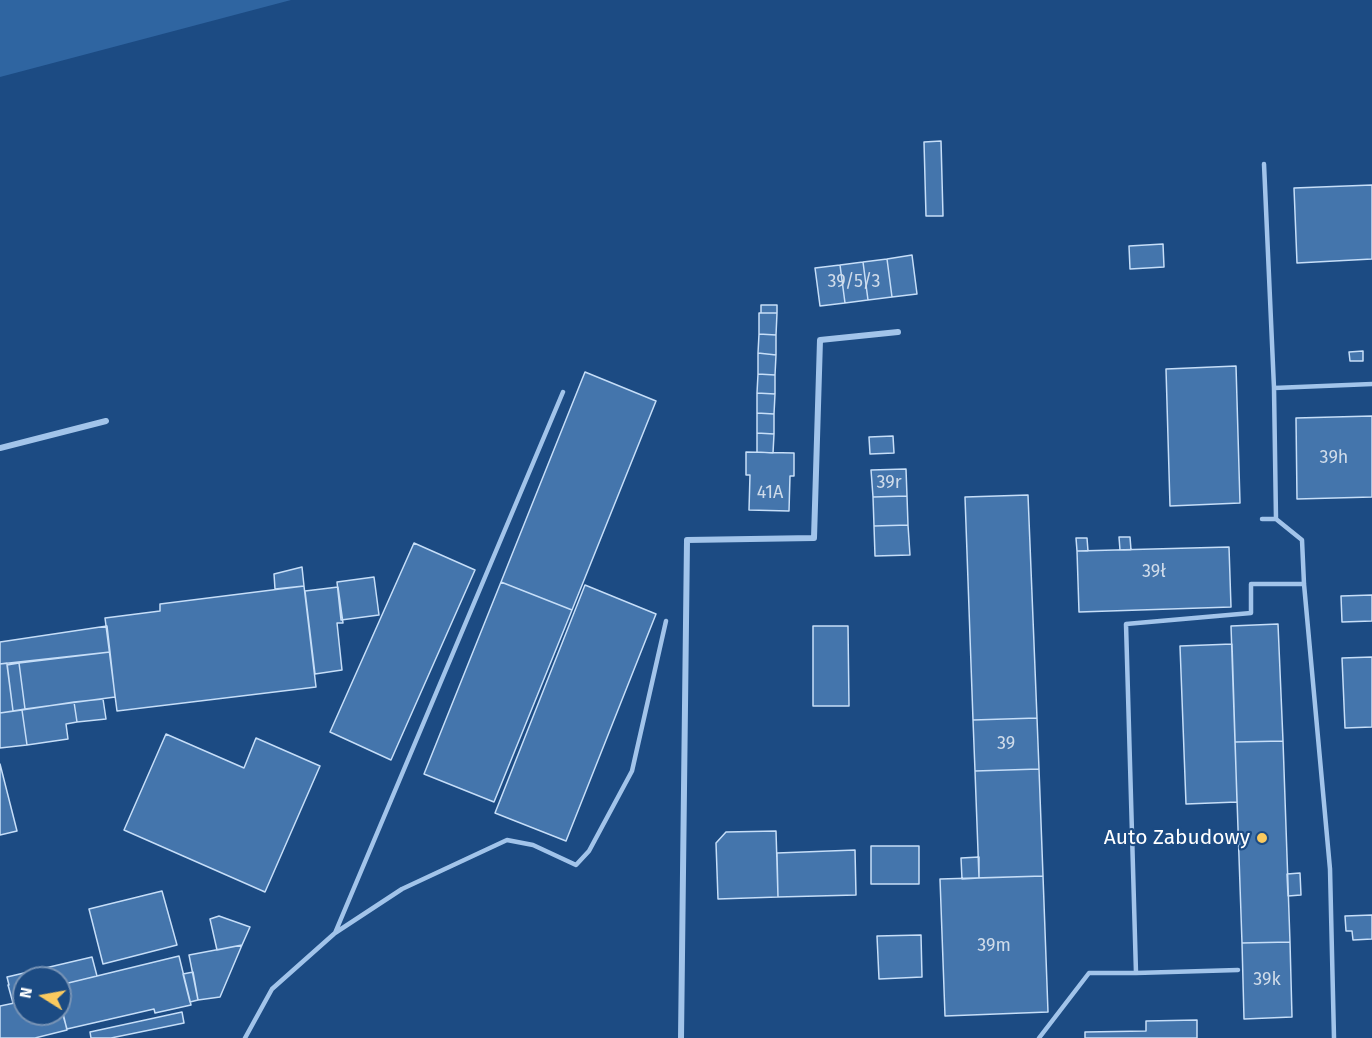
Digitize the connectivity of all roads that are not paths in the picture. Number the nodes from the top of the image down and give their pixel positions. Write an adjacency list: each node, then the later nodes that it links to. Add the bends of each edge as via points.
1 (1264, 164): 4 (lane)
2 (898, 332): 16 (street, via 820,340 814,538 687,540)
3 (1372, 384): 4 (lane)
4 (1274, 388): 9 (lane)
5 (563, 392): 12 (lane)
6 (106, 421): 7 (street)
7 (0, 448)
8 (1262, 519): 9 (lane)
9 (1276, 519): 10 (lane, via 1302,540)
10 (1304, 584): 14 (lane, via 1251,584 1251,613 1126,624); 18 (lane, via 1330,869)
11 (666, 621): 12 (lane, via 632,771 589,851 576,865 533,845 507,840 402,889)
12 (335, 933): 15 (lane, via 272,989)
13 (1238, 970): 14 (lane)
14 (1136, 973): 17 (lane, via 1089,973)
15 (245, 1038)
16 (681, 1038)
17 (1039, 1038)
18 (1334, 1038)

